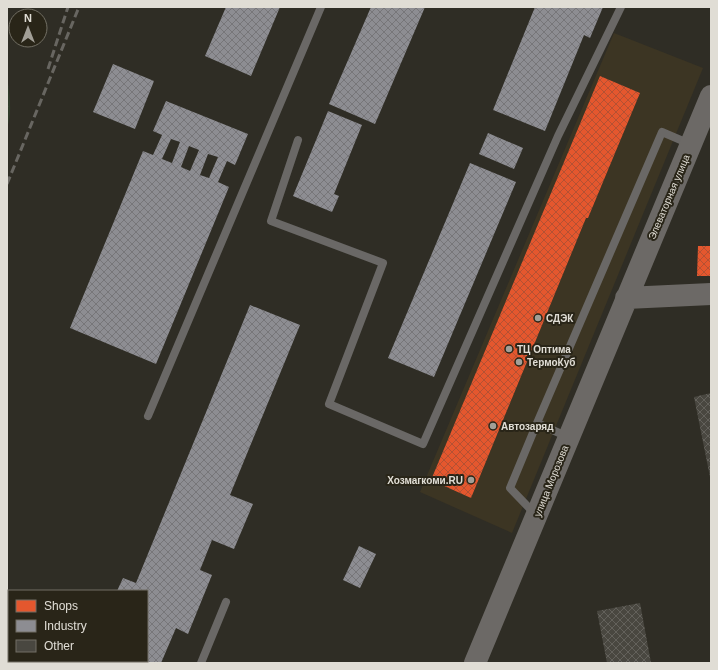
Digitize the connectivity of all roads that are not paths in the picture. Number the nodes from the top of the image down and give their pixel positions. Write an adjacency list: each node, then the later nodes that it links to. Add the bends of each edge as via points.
1 (321, 7): 8 (lane)
2 (621, 7): 4 (lane, via 558,136 423,444 329,404 383,263 271,221)
3 (709, 109): 5 (main road, Элеваторная улица)
4 (298, 140)
5 (691, 144): 7 (main road, Элеваторная улица); 9 (lane, via 662,132)
6 (711, 294): 7 (main road)
7 (626, 298): 10 (main road, улица Морозова)
8 (148, 416)
9 (537, 423): 10 (lane); 11 (lane, via 510,488)
10 (569, 438): 11 (main road, улица Морозова)
11 (537, 516): 14 (main road, улица Морозова)
12 (226, 602): 13 (lane)
13 (201, 663)
14 (475, 663)

